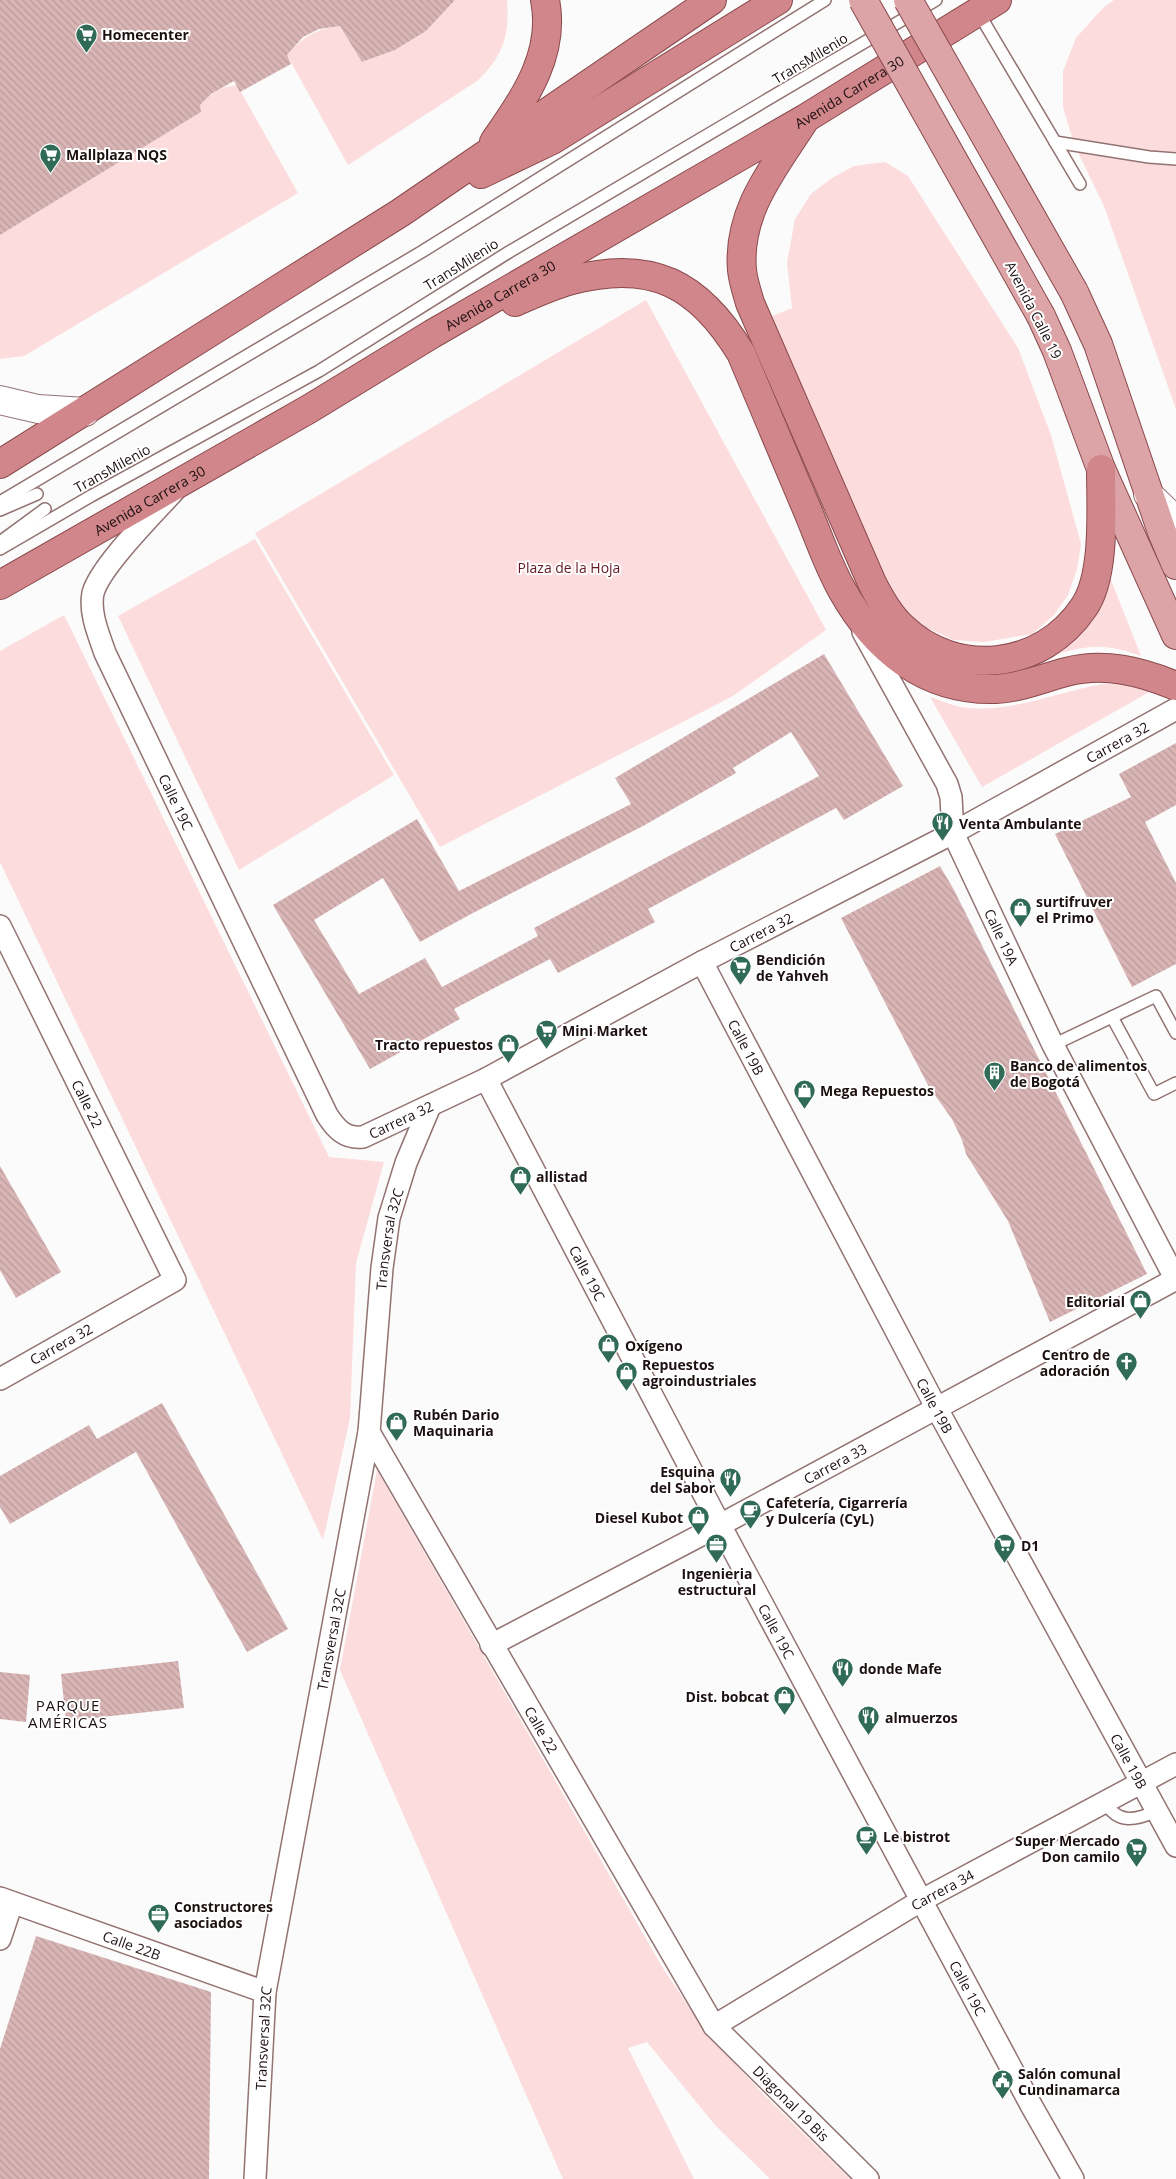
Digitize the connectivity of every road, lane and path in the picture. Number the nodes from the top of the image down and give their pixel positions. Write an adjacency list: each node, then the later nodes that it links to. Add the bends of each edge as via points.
1 (544, 0): 11 (highway, via 545,36 540,64 521,102)
2 (712, 0): 11 (highway)
3 (778, 0): 14 (highway, via 552,140)
4 (825, 0): 23 (lane, TransMilenio, via 423,251)
5 (863, 0): 19 (main road, Avenida Calle 19, bridge, via 1040,316 1057,351)
6 (908, 0): 22 (main road, bridge, via 1074,292 1098,344)
7 (936, 0): 28 (lane, TransMilenio, via 509,252 319,371)
8 (988, 6): 9 (highway, Avenida Carrera 30); 10 (lane)
9 (806, 118): 15 (highway, Avenida Carrera 30); 19 (highway, via 746,218 742,271 750,303 872,583 882,603 902,627 927,646 979,661 1009,660 1035,651 1057,636 1084,607 1094,580 1100,549)
10 (1054, 142): 12 (lane); 13 (lane)
11 (486, 154): 14 (highway)
12 (1176, 159)
13 (1080, 184)
14 (400, 213): 17 (highway)
15 (432, 334): 20 (highway, Avenida Carrera 30); 31 (highway, via 570,280 602,273 647,274 685,289 726,328 741,353)
16 (0, 400): 17 (street, via 38,409)
17 (85, 412): 18 (highway)
18 (0, 464)
19 (1101, 469): 32 (main road, Avenida Calle 19)
20 (182, 482): 30 (highway, Avenida Carrera 30); 44 (street, Calle 19C, via 105,570 93,594 94,620 109,662 327,1115)
21 (37, 494): 25 (lane)
22 (1148, 494): 26 (street); 29 (main road)
23 (0, 502)
24 (45, 509): 27 (lane)
25 (0, 510)
26 (1176, 521)
27 (0, 542)
28 (0, 549)
29 (1176, 565)
30 (0, 585)
31 (841, 589): 33 (highway, via 890,653 922,673 948,683 978,689 1008,688 1086,667 1108,667 1150,676); 35 (street, Calle 19A, via 940,768 951,797)
32 (1176, 635)
33 (1176, 686)
34 (1176, 710): 35 (street, Carrera 32)
35 (953, 833): 37 (street, Carrera 32); 40 (street, Calle 19A)
36 (0, 926): 45 (street, Calle 22)
37 (702, 962): 41 (street, Carrera 32); 48 (street, Calle 19B)
38 (1112, 1017): 39 (lane, via 1156,996); 40 (lane); 42 (lane, via 1154,1094)
39 (1176, 1033)
40 (1053, 1045): 46 (street, Calle 19A)
41 (486, 1079): 43 (street, Carrera 32); 50 (street, Calle 19C)
42 (1176, 1083)
43 (430, 1106): 44 (street, Carrera 32, via 363,1137); 49 (street, Transversal 32C, via 406,1163 389,1218)
44 (340, 1133)
45 (175, 1280): 47 (street, Carrera 32)
46 (1176, 1280): 48 (street, Carrera 33)
47 (3, 1371)
48 (936, 1407): 50 (street, Carrera 33); 53 (street, Calle 19B)
49 (369, 1432): 51 (street, Calle 22); 60 (street, Transversal 32C)
50 (720, 1525): 51 (street, Carrera 33); 57 (street, Calle 19C)
51 (491, 1645): 61 (street, Calle 22)
52 (1176, 1764): 53 (street, Carrera 34)
53 (1142, 1782): 54 (street, Carrera 34); 55 (street, Calle 19B)
54 (1104, 1802): 55 (lane, via 1112,1814 1123,1818 1136,1818); 57 (street, Carrera 34)
55 (1158, 1810): 56 (street, Calle 19B)
56 (1176, 1846)
57 (922, 1900): 61 (street, Carrera 34); 64 (street, Calle 19C)
58 (6, 1901): 59 (street); 60 (street, Calle 22B)
59 (0, 1939)
60 (265, 1992): 62 (street, Transversal 32C)
61 (714, 2026): 63 (street, Diagonal 19 Bis)
62 (256, 2179)
63 (868, 2179)
64 (1074, 2179)

